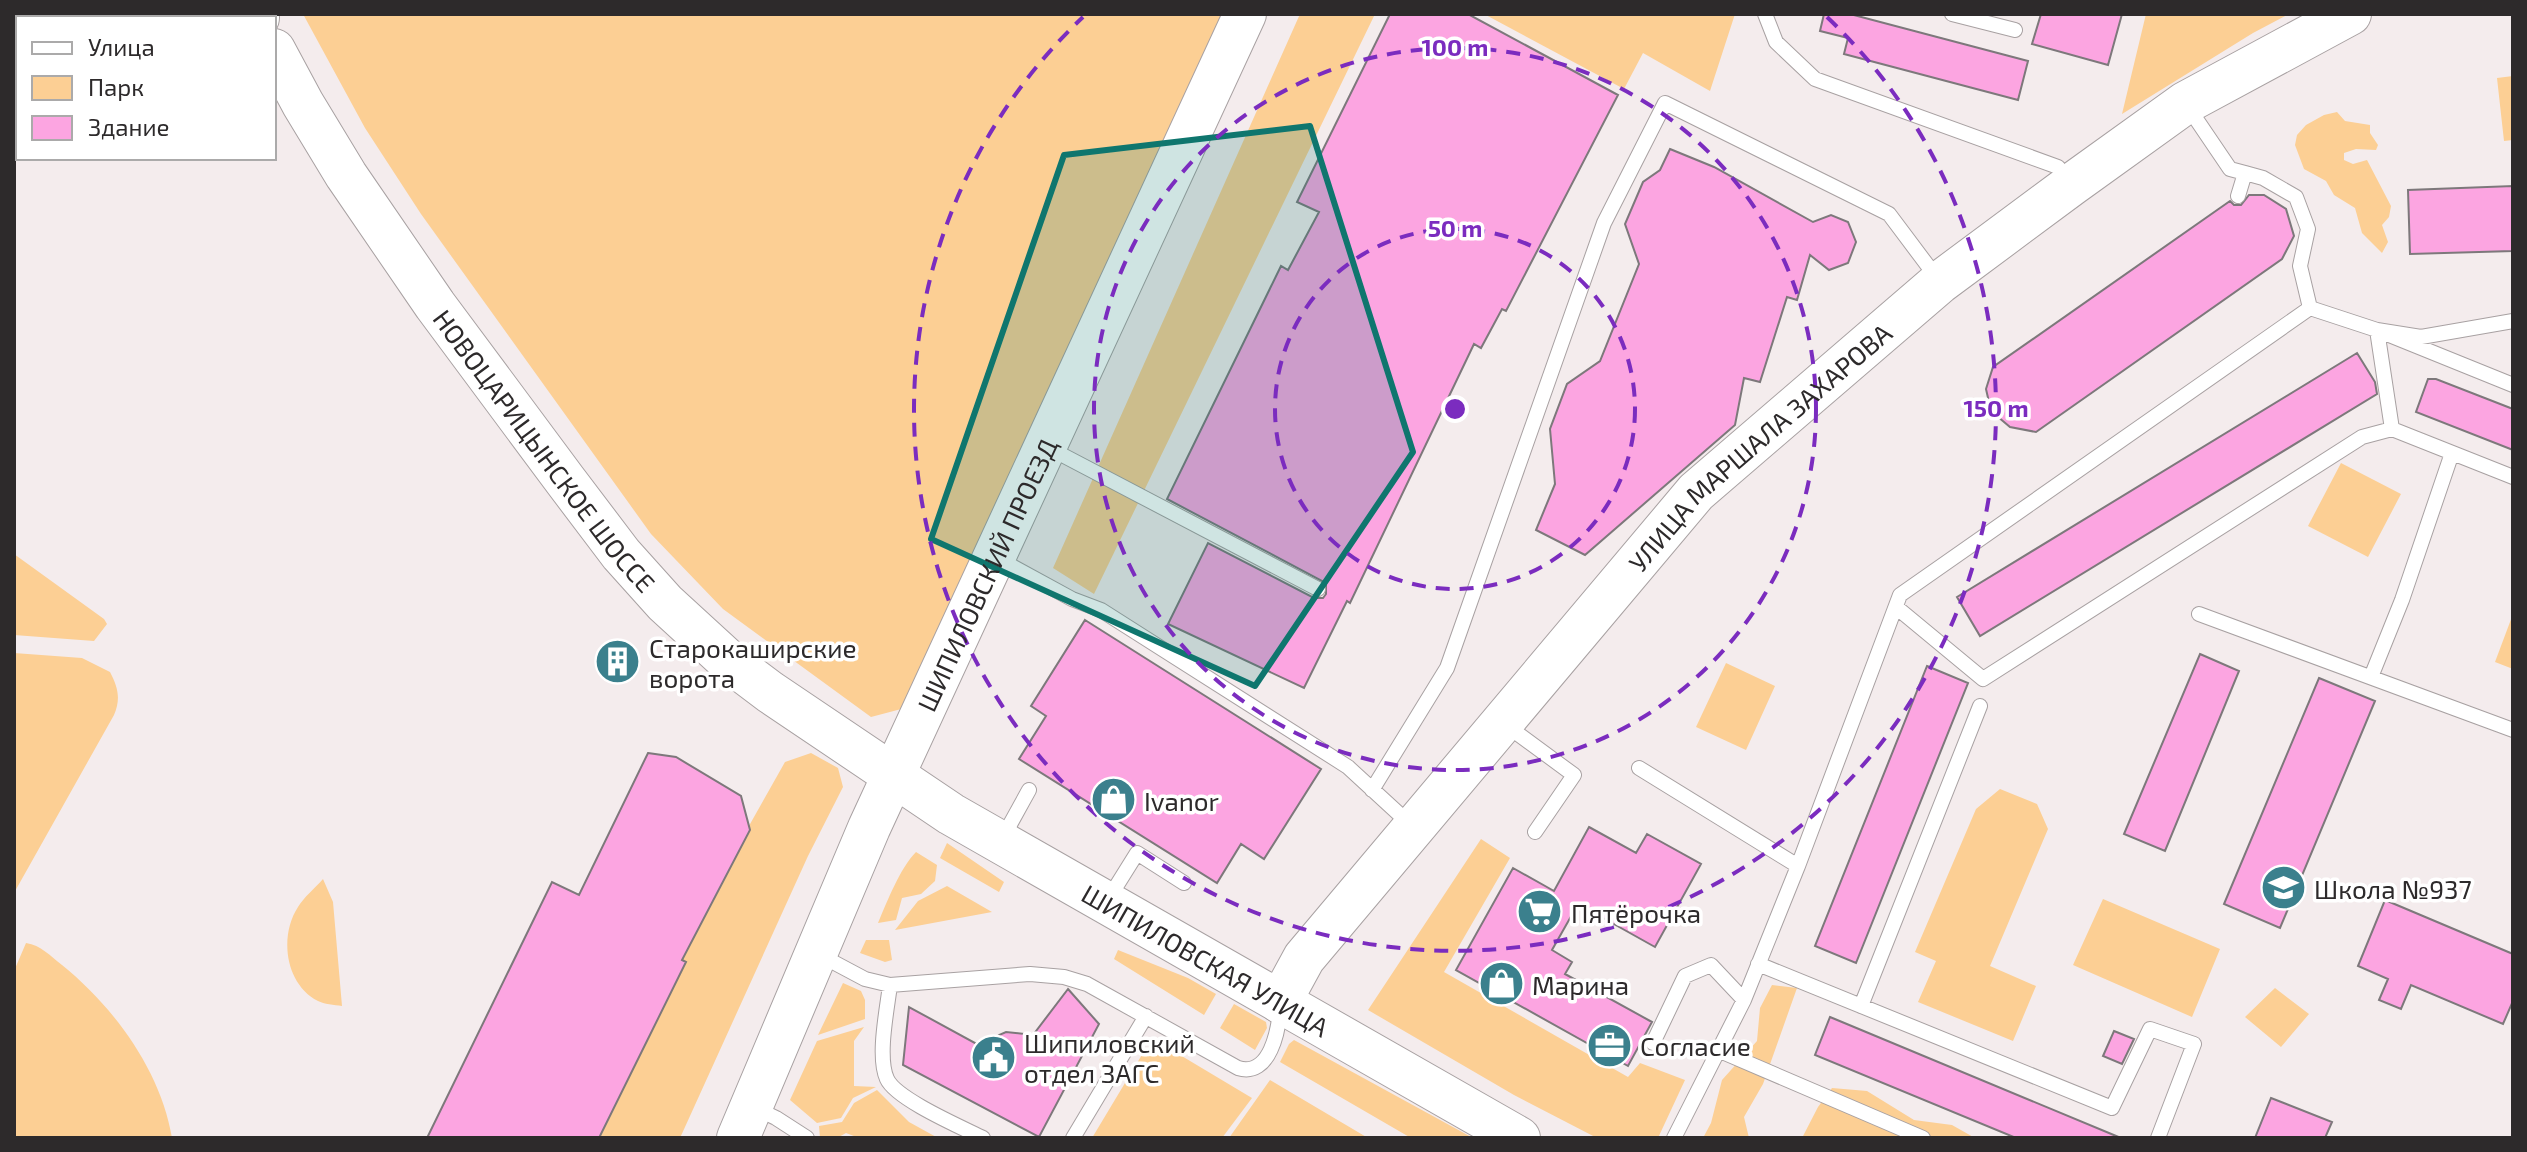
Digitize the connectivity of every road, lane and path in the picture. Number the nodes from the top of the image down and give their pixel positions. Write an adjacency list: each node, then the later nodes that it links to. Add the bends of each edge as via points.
1 (1245, 14): 17 (main road, ШИПИЛОВСКИЙ ПРОЕЗД)
2 (1765, 14): 9 (lane, via 1776,42 1815,79 2058,167)
3 (1952, 14): 5 (lane)
4 (2350, 14): 7 (main road, УЛИЦА МАРШАЛА ЗАХАРОВА)
5 (2015, 30)
6 (276, 54): 29 (main road, НОВОЦАРИЦЫНСКОЕ ШОССЕ, via 393,243 621,554 725,658)
7 (2185, 103): 8 (lane, via 2230,169); 9 (main road, УЛИЦА МАРШАЛА ЗАХАРОВА)
8 (2245, 173): 10 (lane); 12 (lane, via 2296,197 2308,229 2300,266)
9 (2071, 185): 11 (main road, УЛИЦА МАРШАЛА ЗАХАРОВА)
10 (2238, 196)
11 (1939, 283): 26 (main road, УЛИЦА МАРШАЛА ЗАХАРОВА, via 1696,492); 31 (lane, via 1889,214 1665,103 1604,223 1447,668)
12 (2310, 308): 14 (lane); 22 (lane, via 1900,595)
13 (2513, 321): 14 (lane, via 2421,337)
14 (2377, 330): 15 (lane); 16 (lane)
15 (2513, 385)
16 (2392, 429): 18 (lane); 22 (lane, via 2362,437 1983,679)
17 (1046, 447): 20 (main road, ШИПИЛОВСКИЙ ПРОЕЗД); 21 (lane)
18 (2452, 453): 19 (lane); 24 (lane)
19 (2513, 477)
20 (995, 557): 29 (main road, ШИПИЛОВСКИЙ ПРОЕЗД); 31 (lane, via 1101,610 1348,767)
21 (1318, 589)
22 (1896, 607): 35 (lane)
23 (2199, 614): 24 (lane)
24 (2371, 677): 27 (lane)
25 (1980, 706): 43 (lane)
26 (1503, 723): 32 (main road, УЛИЦА МАРШАЛА ЗАХАРОВА); 33 (lane, via 1574,775)
27 (2513, 730)
28 (1639, 768): 35 (lane)
29 (895, 775): 34 (main road, ШИПИЛОВСКАЯ УЛИЦА); 38 (main road, ШИПИЛОВСКИЙ ПРОЕЗД)
30 (1029, 790): 34 (lane)
31 (1372, 790): 32 (lane)
32 (1414, 828): 42 (main road, УЛИЦА МАРШАЛА ЗАХАРОВА, via 1304,958)
33 (1535, 832)
34 (1000, 842): 37 (main road, ШИПИЛОВСКАЯ УЛИЦА)
35 (1798, 866): 39 (lane)
36 (1184, 883): 37 (lane, via 1137,853)
37 (1106, 901): 42 (main road, ШИПИЛОВСКАЯ УЛИЦА)
38 (817, 954): 40 (lane, via 865,979); 47 (main road, ШИПИЛОВСКИЙ ПРОЕЗД)
39 (1758, 964): 41 (lane); 43 (lane)
40 (890, 985): 44 (lane, via 1030,974 1064,977); 49 (lane, via 884,1057 886,1077 895,1092)
41 (1744, 1000): 45 (lane, via 1711,965 1685,976); 46 (lane)
42 (1280, 1002): 44 (lane, via 1279,1031 1258,1068 1249,1071); 51 (main road, ШИПИЛОВСКАЯ УЛИЦА)
43 (1861, 1006): 54 (lane, via 2112,1108 2150,1029 2194,1044)
44 (1146, 1016): 50 (lane)
45 (1653, 1043)
46 (1720, 1051): 52 (lane); 53 (lane)
47 (744, 1122): 48 (lane, via 776,1118)
48 (807, 1138)
49 (983, 1138)
50 (1073, 1138)
51 (1519, 1138)
52 (1674, 1138)
53 (1923, 1138)
54 (2158, 1138)

